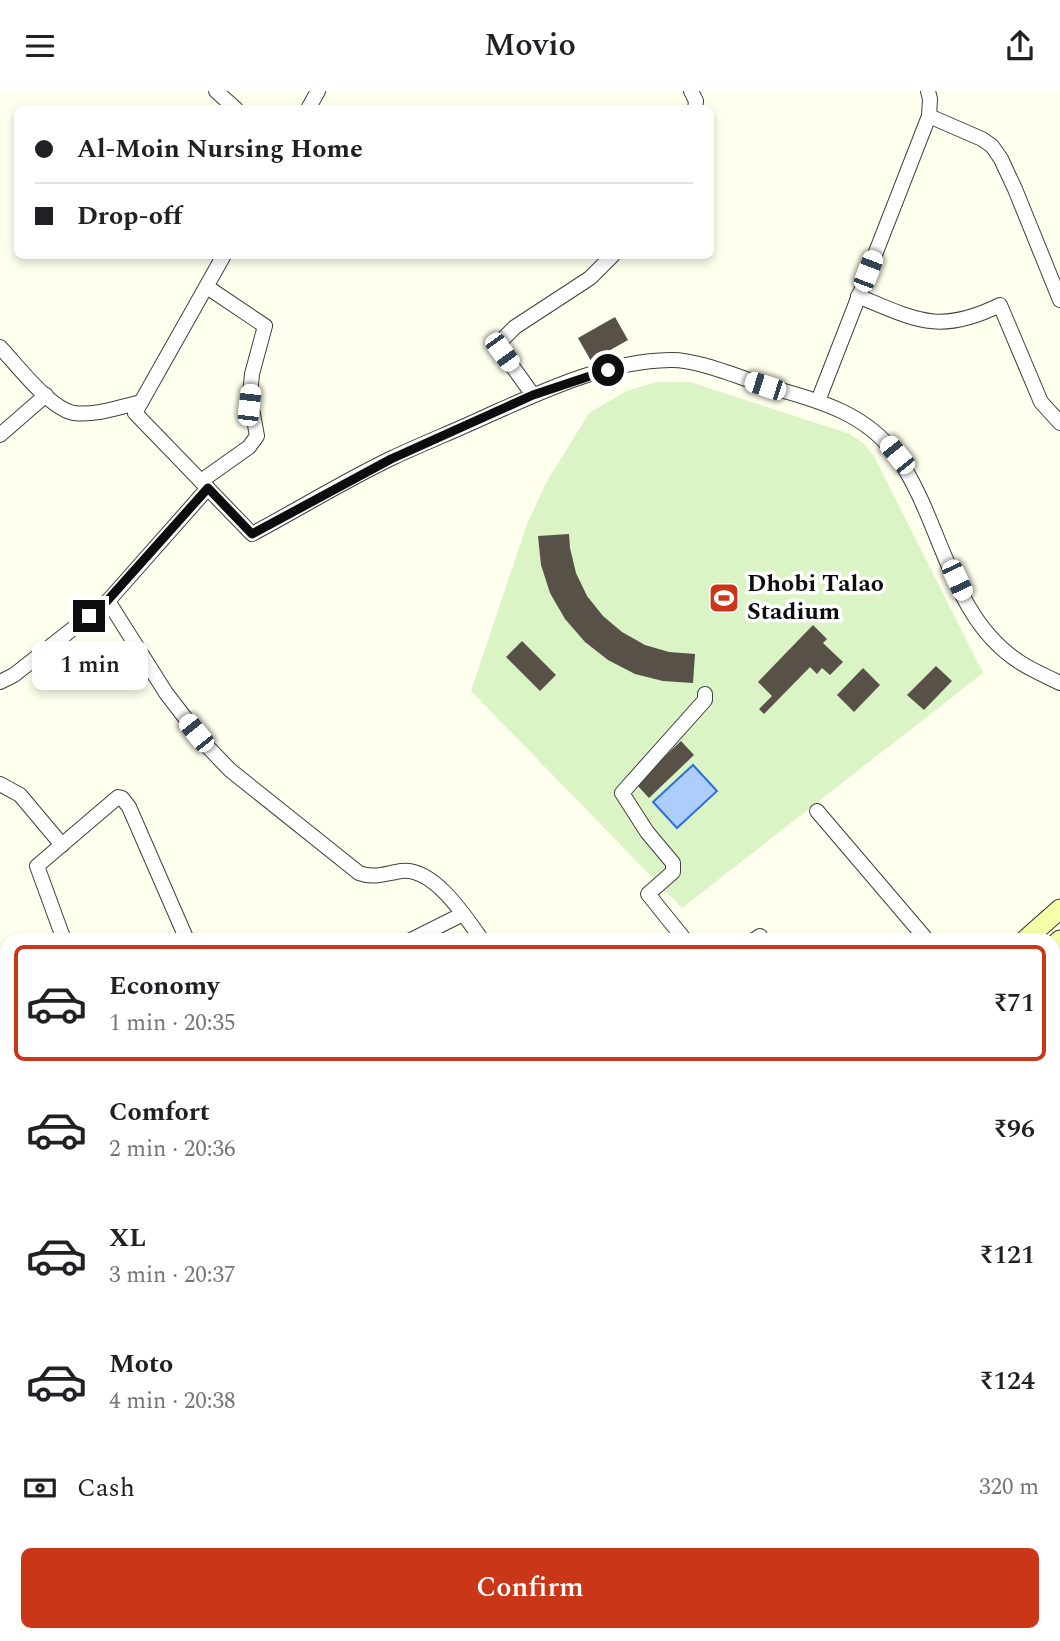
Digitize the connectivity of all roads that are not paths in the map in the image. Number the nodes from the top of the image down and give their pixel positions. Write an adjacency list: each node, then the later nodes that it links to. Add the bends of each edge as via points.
1 (216, 91): 3 (street)
2 (928, 91): 4 (street)
3 (232, 105)
4 (929, 116): 8 (street); 9 (street, via 992,146 1015,189)
5 (222, 259): 7 (street)
6 (609, 259): 12 (street, via 590,278 502,340 502,352)
7 (207, 287): 14 (street); 17 (street, via 265,326 249,405 257,436)
8 (858, 296): 13 (street); 15 (street, via 926,321 973,318 1000,305 1041,403)
9 (1060, 300)
10 (0, 347): 11 (street)
11 (46, 395): 14 (street, via 72,413); 16 (street)
12 (533, 395): 13 (street, via 629,363 673,359); 17 (street, via 391,459 252,534)
13 (818, 401): 20 (street, via 880,435 897,455 967,604 984,629 1017,661)
14 (141, 403): 17 (street, via 135,413)
15 (1060, 423)
16 (0, 435)
17 (205, 485): 18 (street)
18 (107, 601): 19 (street); 26 (street, via 166,693 230,770 359,873 368,877 401,871 422,873)
19 (0, 683)
20 (1060, 683)
21 (705, 694): 31 (street, via 705,701 622,793 673,863 673,872 648,894)
22 (0, 784): 24 (street, via 20,795)
23 (817, 811): 32 (street)
24 (62, 845): 27 (street, via 37,866); 28 (street, via 122,798)
25 (1060, 909): 33 (street)
26 (463, 914): 29 (street); 30 (street)
27 (61, 933)
28 (184, 933)
29 (425, 933)
30 (477, 933)
31 (679, 933)
32 (921, 933)
33 (1033, 933)

